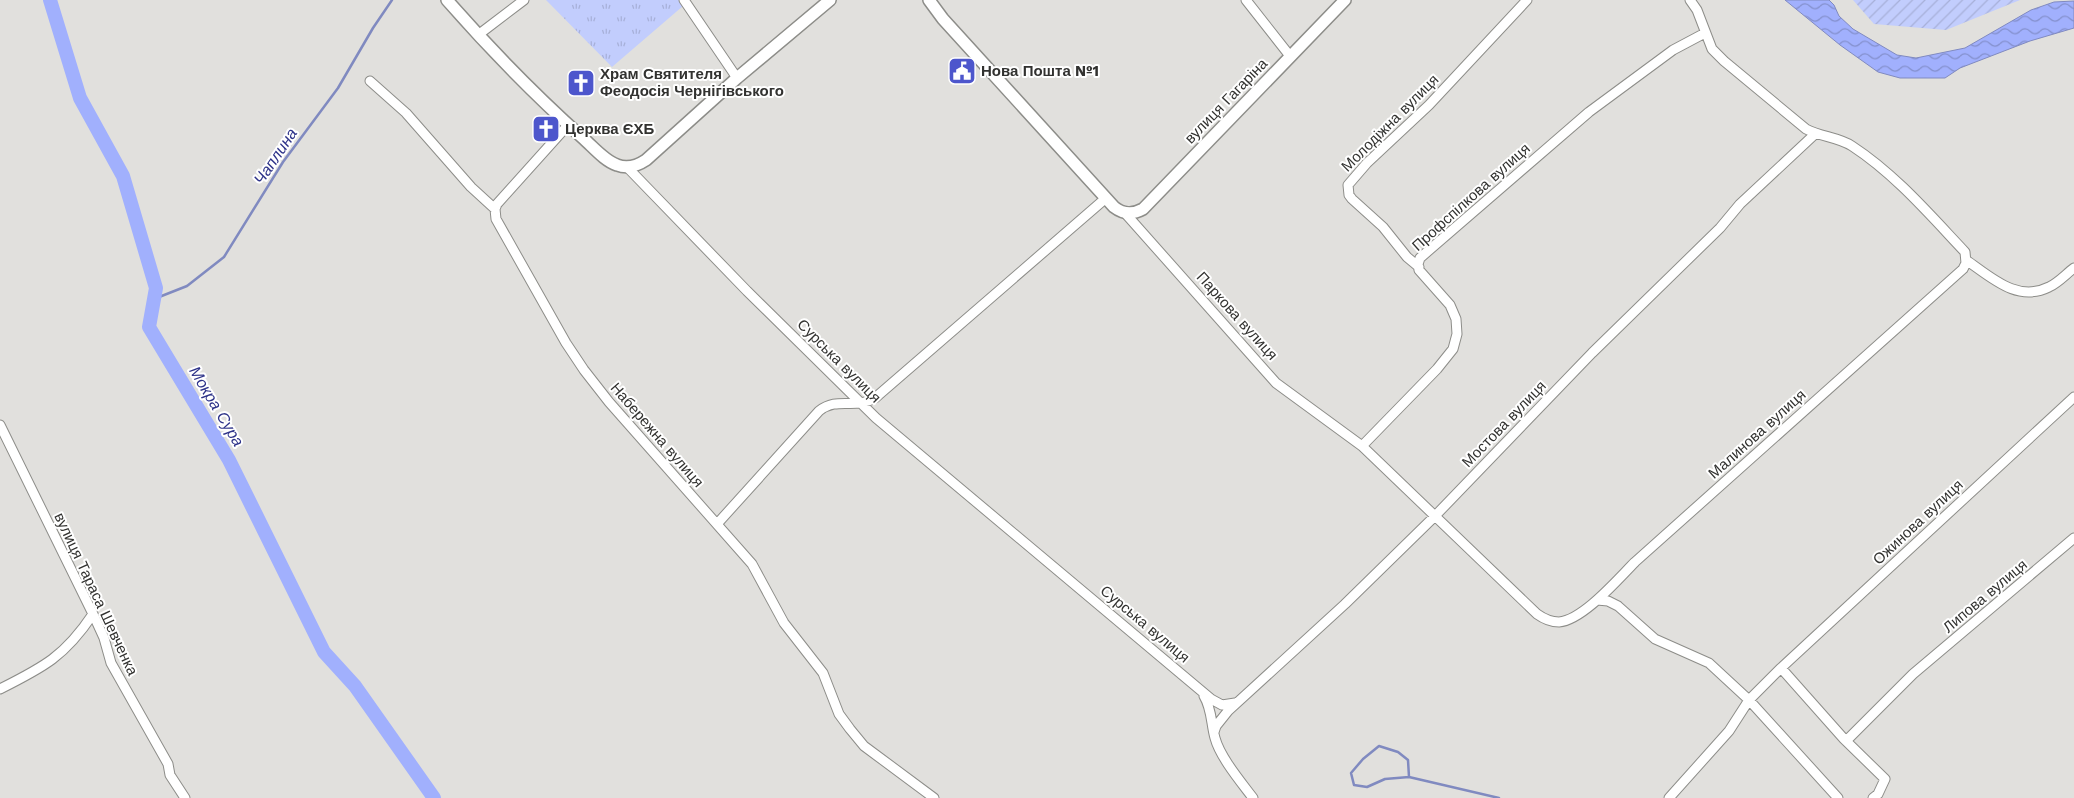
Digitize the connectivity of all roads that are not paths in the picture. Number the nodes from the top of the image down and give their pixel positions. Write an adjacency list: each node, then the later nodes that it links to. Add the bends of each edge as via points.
1 (447, 0): 11 (street, Сурська вулиця)
2 (524, 0): 11 (street)
3 (684, 0): 13 (street)
4 (830, 0): 13 (street)
5 (929, 0): 18 (street, Паркова вулиця)
6 (1246, 0): 12 (street)
7 (1345, 0): 12 (street, вулиця Гагаріна)
8 (1527, 0): 22 (street, Молодіжна вулиця, via 1348,186 1352,200 1383,227)
9 (1690, 0): 10 (street)
10 (1705, 33): 16 (street, via 1712,48 1724,61); 22 (street, Профспілкова вулиця, via 1673,50 1590,112 1423,256)
11 (478, 36): 15 (street, Сурська вулиця)
12 (1290, 56): 20 (street, вулиця Гагаріна, via 1143,208 1136,213)
13 (737, 78): 17 (street, via 646,160 637,166)
14 (370, 81): 19 (street, Набережна вулиця, via 406,113 471,187)
15 (568, 124): 17 (street, Сурська вулиця, via 611,162); 19 (street)
16 (1815, 134): 21 (street, via 1840,139 1861,152 1885,172); 28 (street, Мостова вулиця, via 1592,352)
17 (626, 167): 25 (street, Сурська вулиця)
18 (1106, 198): 20 (street, Паркова вулиця); 25 (street, via 875,398)
19 (495, 209): 29 (street, Набережна вулиця, via 496,219 584,370)
20 (1125, 213): 27 (street, Паркова вулиця, via 1276,383)
21 (1965, 256): 23 (street, via 2007,288 2021,292 2036,292 2050,287); 31 (street, Малинова вулиця, via 1963,270 1635,562)
22 (1418, 267): 27 (street, Профспілкова вулиця, via 1450,305 1456,319 1453,349)
23 (2074, 268)
24 (2074, 397): 34 (street, Ожинова вулиця)
25 (862, 404): 29 (street, via 833,403 819,411); 36 (street, Сурська вулиця)
26 (0, 425): 32 (street, вулиця Тараса Шевченка)
27 (1362, 446): 28 (street, Паркова вулиця)
28 (1435, 516): 33 (street, Паркова вулиця, via 1538,614); 37 (street, Мостова вулиця)
29 (717, 524): 42 (street, Набережна вулиця, via 752,564 784,624 823,673 839,714 850,729 864,746)
30 (2074, 538): 40 (street, Липова вулиця, via 1913,674)
31 (1597, 600): 33 (street, Малинова вулиця, via 1571,619); 38 (street, via 1618,606 1655,639 1710,663)
32 (93, 614): 35 (street, via 69,646 51,661); 41 (street, вулиця Тараса Шевченка, via 111,663)
33 (1552, 621)
34 (1781, 668): 38 (street, Ожинова вулиця); 40 (street)
35 (0, 689)
36 (1199, 689): 37 (street, Сурська вулиця, via 1222,705 1235,704); 39 (street, Сурська вулиця, via 1208,703)
37 (1240, 700): 39 (street, Мостова вулиця, via 1221,718)
38 (1749, 700): 44 (street, via 1729,731); 45 (street)
39 (1214, 732): 43 (street, Сурська вулиця, via 1229,763)
40 (1846, 741): 46 (street, via 1884,779)
41 (185, 798)
42 (934, 798)
43 (1253, 798)
44 (1669, 798)
45 (1838, 798)
46 (1873, 798)

